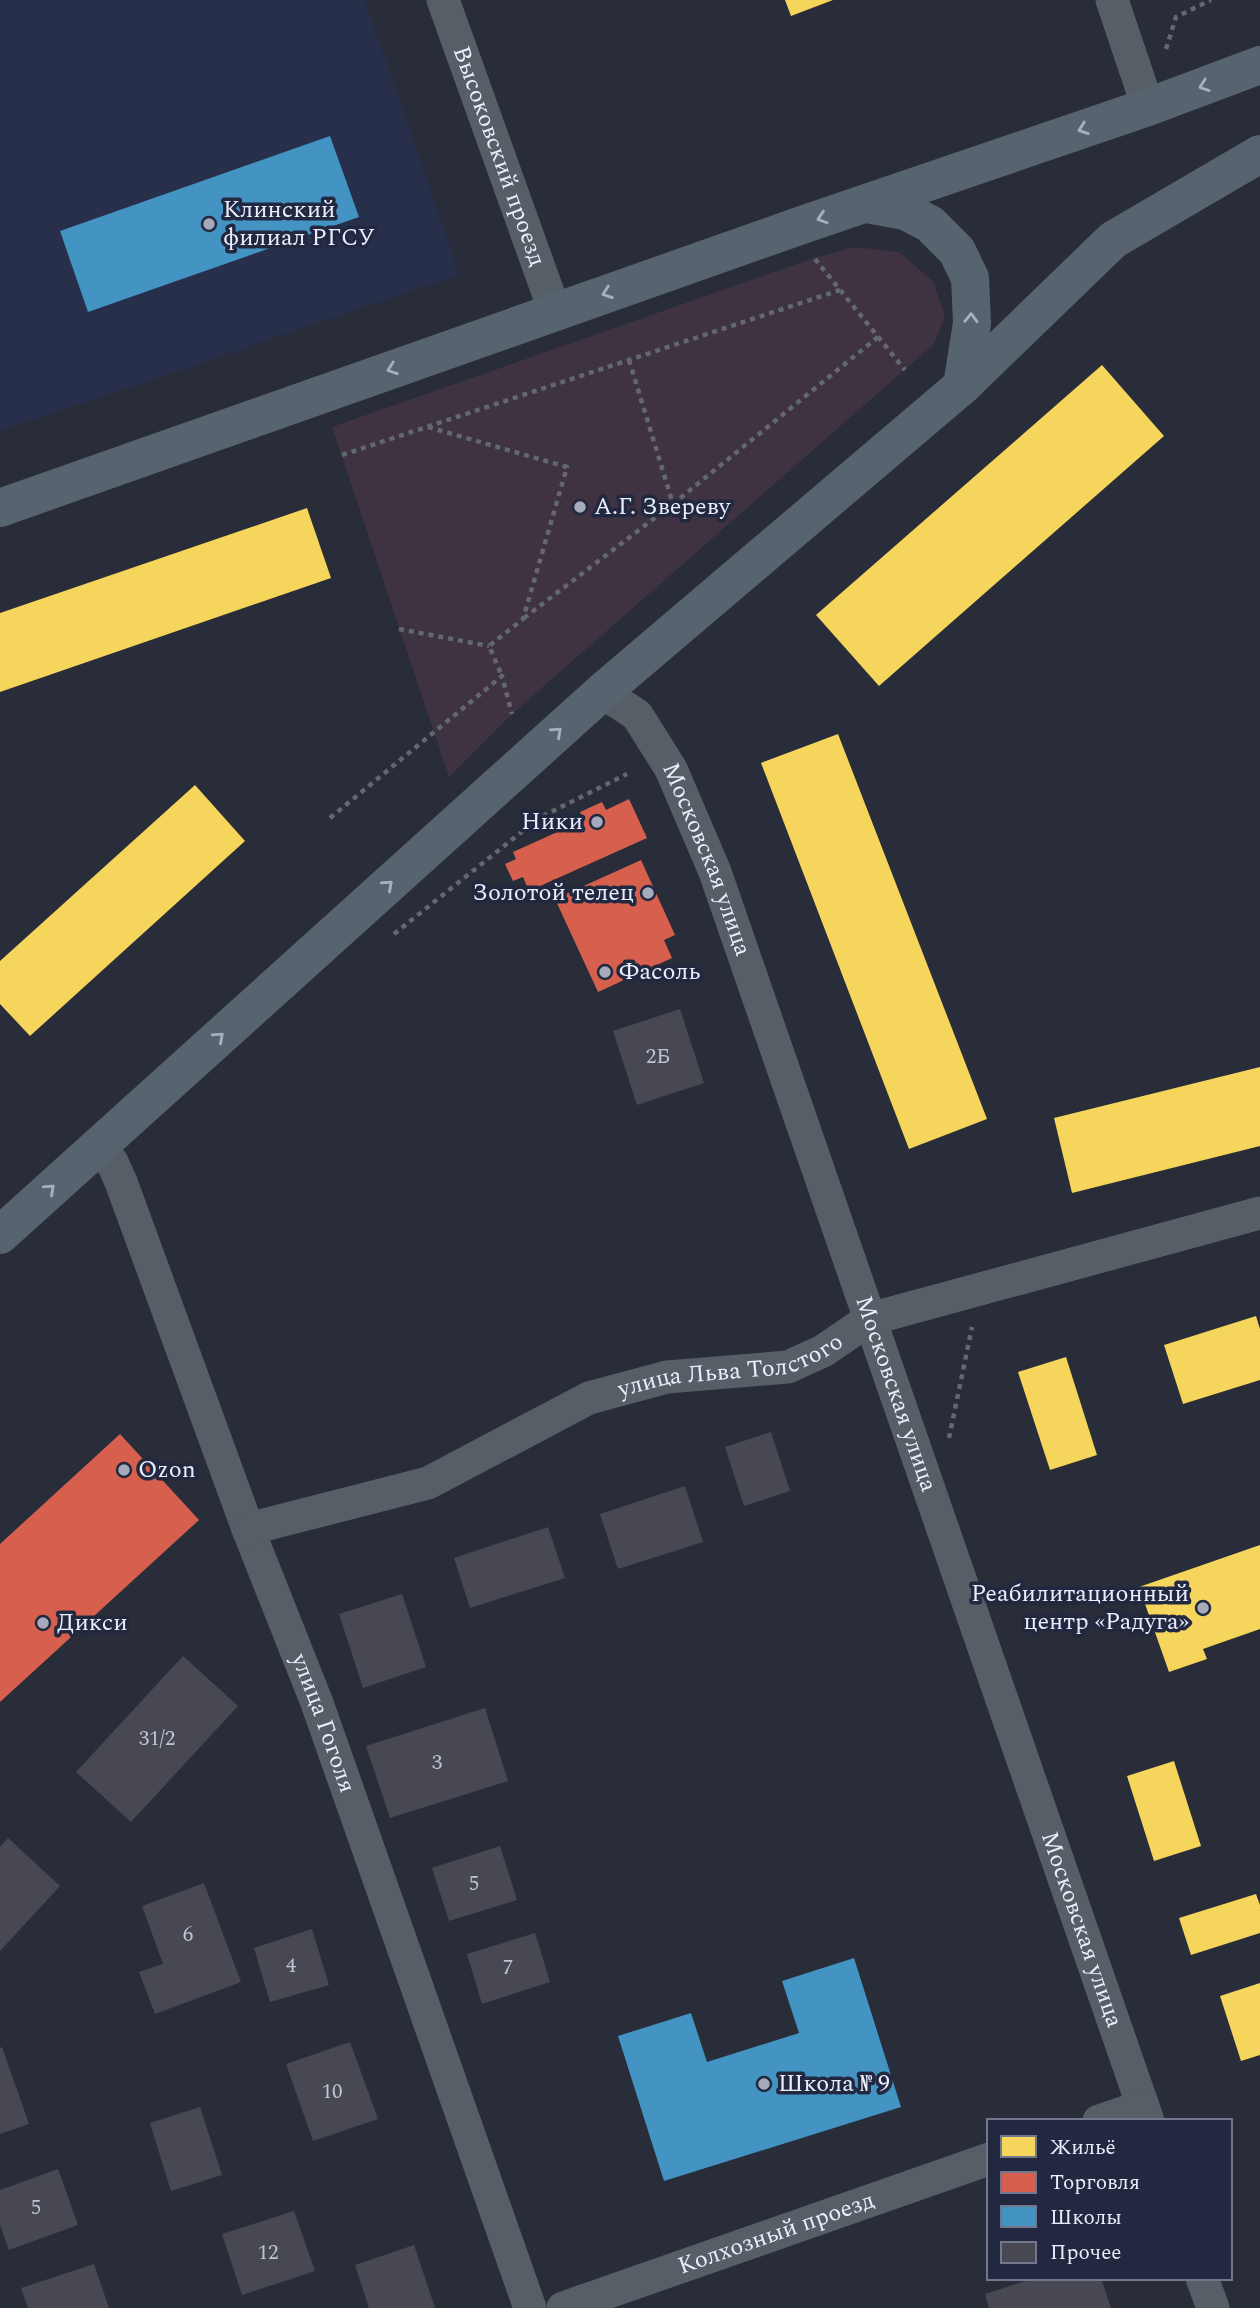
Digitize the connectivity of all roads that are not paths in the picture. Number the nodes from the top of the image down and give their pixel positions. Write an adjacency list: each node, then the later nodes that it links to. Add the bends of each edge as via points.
1 (443, 0): 7 (street, Высоковский проезд)
2 (1112, 0): 4 (street)
3 (1260, 65): 4 (highway, one-way to 4)
4 (1148, 107): 6 (highway, one-way to 6)
5 (1260, 154): 8 (highway, via 1113,240)
6 (867, 204): 7 (highway, one-way to 7); 8 (highway, one-way to 6, via 972,323 970,278 957,251 930,224 905,211)
7 (555, 312): 9 (highway, one-way to 9)
8 (961, 386): 10 (highway)
9 (0, 508)
10 (602, 692): 11 (highway, one-way to 10); 14 (street, Московская улица, via 637,715 671,769 715,872)
11 (95, 1149): 13 (highway, one-way to 11); 15 (street, улица Гоголя, via 112,1162 121,1182)
12 (1260, 1213): 14 (street, улица Льва Толстого)
13 (0, 1235)
14 (870, 1319): 15 (street, улица Льва Толстого, via 824,1351 788,1367 667,1377 589,1398 428,1483); 16 (street, Московская улица)
15 (247, 1529): 20 (street, улица Гоголя, via 317,1703)
16 (1145, 2113): 17 (street)
17 (1110, 2119)
18 (987, 2160): 21 (street, Колхозный проезд)
19 (1203, 2280): 22 (street)
20 (530, 2308)
21 (563, 2308)
22 (1213, 2308)

